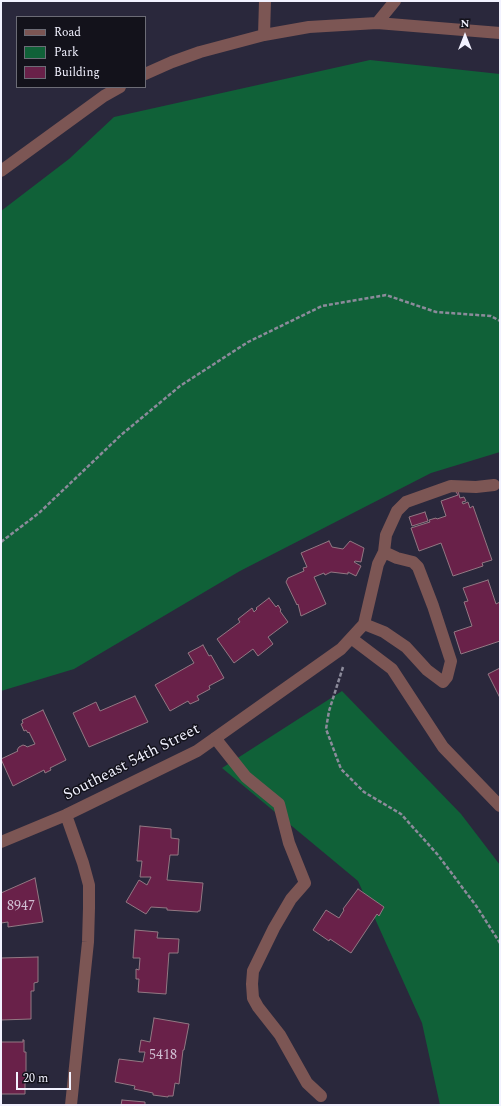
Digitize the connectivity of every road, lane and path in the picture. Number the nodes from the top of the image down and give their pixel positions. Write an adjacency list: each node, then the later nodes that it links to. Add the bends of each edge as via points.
1 (265, 1): 5 (street)
2 (395, 1): 3 (street)
3 (377, 23): 4 (street); 5 (street, via 309,27)
4 (500, 33)
5 (264, 35): 6 (street, via 200,52)
6 (146, 74)
7 (118, 88): 8 (street)
8 (1, 171)
9 (500, 321): 11 (path, via 491,316 436,312 386,295 322,306 248,342 180,386 121,435 39,513)
10 (494, 486): 12 (street, Southeast 54th Street, via 451,486 406,502 391,522)
11 (1, 542)
12 (384, 552): 13 (street, Southeast 54th Street, via 378,564); 13 (street, via 413,562 418,567 451,661 447,678 442,682 406,647 384,632)
13 (364, 624): 14 (street, Southeast 54th Street)
14 (351, 638): 15 (street, Southeast 54th Street); 17 (street, via 392,670 443,747)
15 (341, 649): 16 (street, Southeast 54th Street); 20 (path, via 345,662 329,711 326,729 341,769 364,792 401,814 438,855 477,906)
16 (215, 738): 18 (street, Southeast 54th Street, via 196,751); 21 (street, via 246,776 279,804 289,843 305,883 274,928 253,971 253,998 280,1035 307,1083)
17 (500, 806)
18 (66, 814): 19 (street, Southeast 54th Street); 22 (street, via 89,885 88,942)
19 (1, 842)
20 (500, 943)
21 (321, 1096)
22 (71, 1105)

